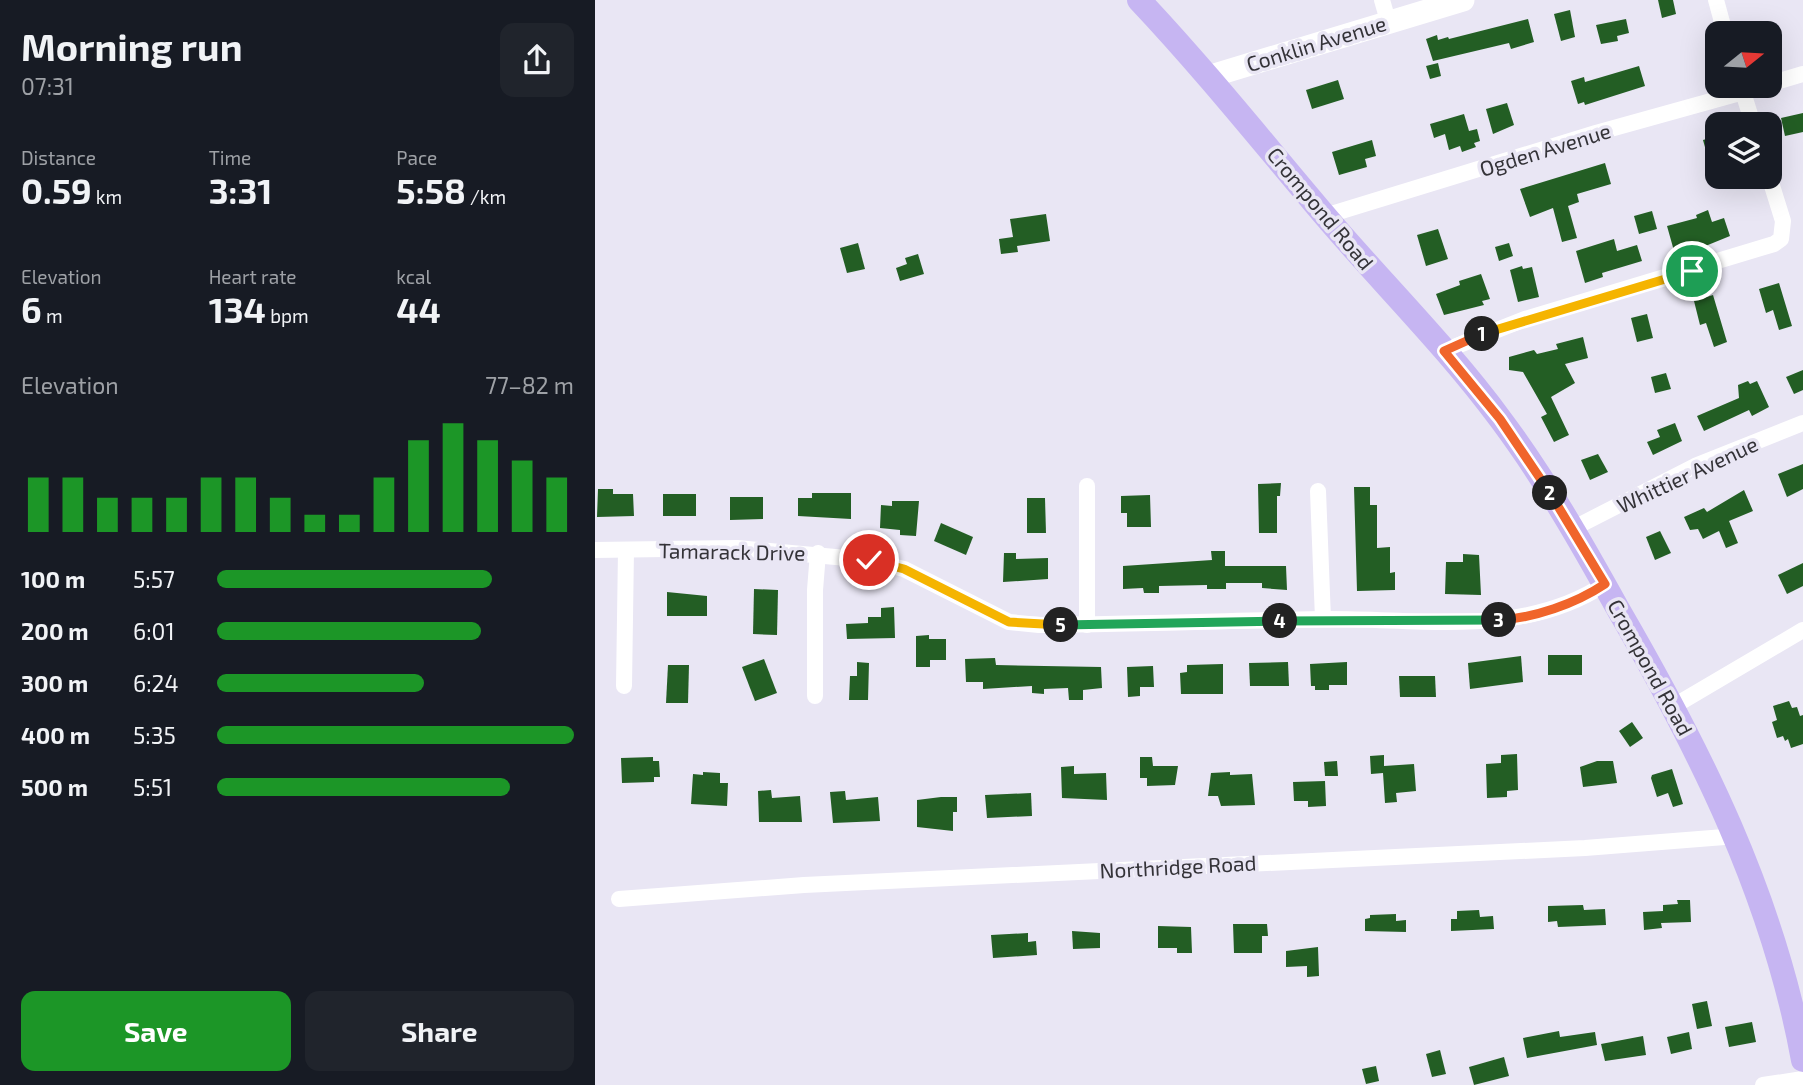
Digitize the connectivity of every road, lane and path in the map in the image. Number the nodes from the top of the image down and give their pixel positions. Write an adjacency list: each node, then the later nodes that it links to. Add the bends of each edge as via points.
1 (1139, 0): 7 (main road, Crompond Road)
2 (1463, 0): 4 (street, Conklin Avenue)
3 (1716, 0): 5 (street)
4 (1385, 10): 7 (street, Conklin Avenue)
5 (1722, 21)
6 (1803, 74): 8 (street, Ogden Avenue)
7 (1211, 76): 11 (main road, Crompond Road)
8 (1782, 80)
9 (1712, 98): 11 (street, Ogden Avenue)
10 (1773, 189): 12 (street, via 1783,221 1781,239 1774,244 1525,319)
11 (1325, 216): 12 (main road, Crompond Road)
12 (1444, 351): 16 (main road, Crompond Road, via 1500,419)
13 (1803, 423): 16 (street, Whittier Avenue, via 1695,466)
14 (1087, 486): 22 (street)
15 (1318, 491): 21 (street)
16 (1572, 529): 20 (main road, Crompond Road)
17 (595, 550): 18 (street, Tamarack Drive)
18 (626, 550): 19 (street, Tamarack Drive, via 737,548); 24 (street)
19 (818, 553): 22 (street, Tamarack Drive, via 904,569 1009,622); 25 (street)
20 (1605, 584): 21 (street, Tamarack Drive, via 1591,594 1510,619); 26 (main road, Crompond Road)
21 (1323, 619): 22 (street, Tamarack Drive)
22 (1087, 625)
23 (1803, 630): 26 (street)
24 (624, 686)
25 (815, 696)
26 (1674, 706): 27 (main road, Crompond Road)
27 (1737, 836): 28 (street, Northridge Road, via 1585,848 804,885); 29 (main road, Crompond Road, via 1774,937)
28 (618, 899)
29 (1803, 1060)
30 (1803, 1079): 31 (street)
31 (1762, 1085)

